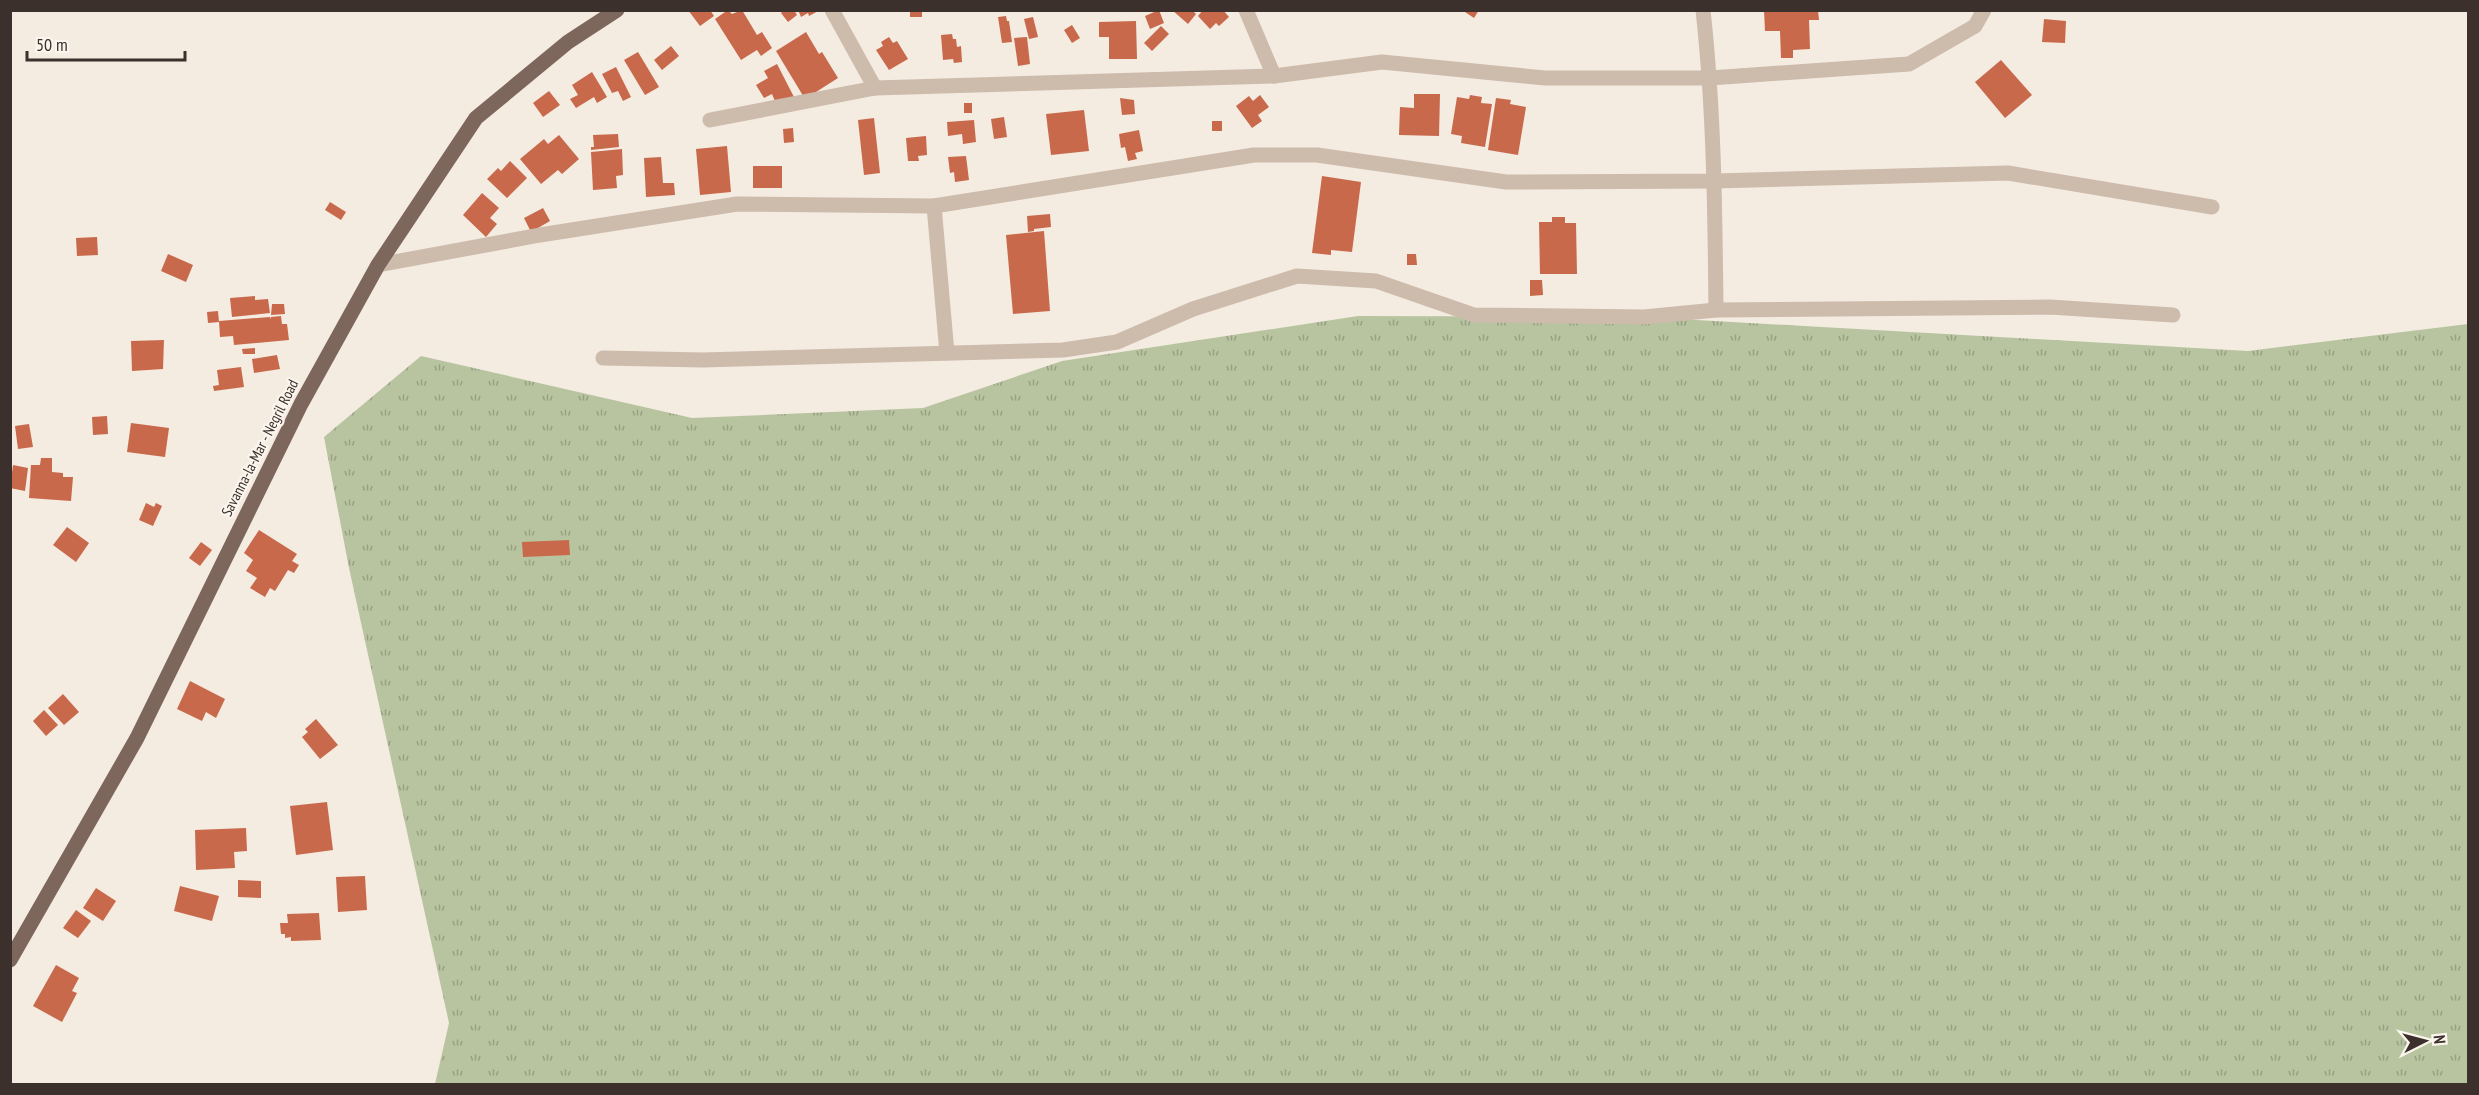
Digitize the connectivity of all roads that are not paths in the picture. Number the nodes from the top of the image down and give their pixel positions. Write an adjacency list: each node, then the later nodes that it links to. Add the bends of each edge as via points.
1 (617, 10): 13 (main road, Savanna-la-Mar - Negril Road, via 568,42 476,118)
2 (832, 10): 8 (street)
3 (1246, 10): 6 (street)
4 (1703, 10): 7 (street)
5 (1984, 10): 7 (street, via 1975,26 1909,63)
6 (1274, 75): 7 (street, via 1382,62 1545,78); 8 (street)
7 (1710, 78): 10 (street)
8 (875, 88): 9 (street)
9 (710, 120)
10 (1715, 180): 11 (street, via 1506,182 1317,155 1254,154); 12 (street, via 2008,173); 14 (street)
11 (934, 206): 13 (street, via 737,204); 16 (street)
12 (2212, 207)
13 (378, 265): 18 (main road, Savanna-la-Mar - Negril Road, via 301,404 137,738)
14 (1716, 310): 15 (street, via 2050,307); 16 (street, via 1644,317 1474,315 1376,281 1297,276 1193,309 1117,342 1063,350)
15 (2173, 315)
16 (947, 352): 17 (street, via 703,360)
17 (603, 358)
18 (10, 960)

